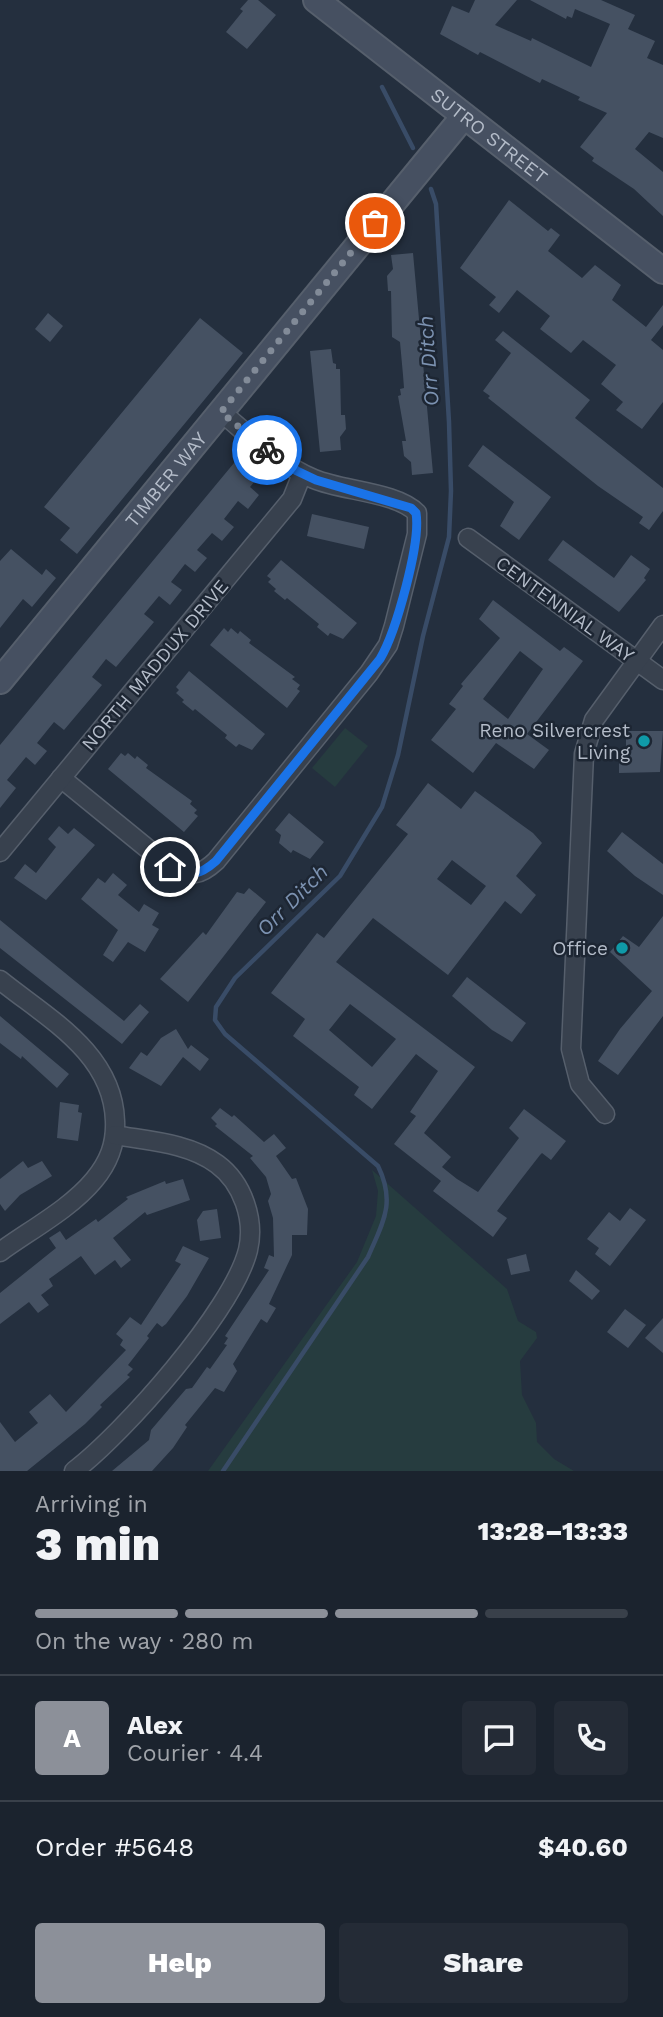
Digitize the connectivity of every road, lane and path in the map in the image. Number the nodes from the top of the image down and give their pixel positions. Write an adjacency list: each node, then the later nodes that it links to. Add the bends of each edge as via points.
1 (316, 0): 2 (street, SUTRO STREET)
2 (464, 116): 3 (street, SUTRO STREET); 4 (street, TIMBER WAY)
3 (663, 271)
4 (221, 412): 5 (street); 10 (street, TIMBER WAY)
5 (302, 474): 11 (street, NORTH MADDUX DRIVE, via 287,506); 11 (street, via 334,487 401,502 416,513 417,534 394,626 380,659 209,868 191,876 170,867)
6 (468, 538): 8 (street, CENTENNIAL WAY)
7 (663, 625): 8 (street)
8 (638, 663): 9 (street, CENTENNIAL WAY); 14 (street, via 594,720 584,754 571,1049 580,1084)
9 (663, 680)
10 (0, 681)
11 (61, 778): 12 (street, NORTH MADDUX DRIVE)
12 (0, 852)
13 (0, 980): 15 (street, via 90,1055 110,1090)
14 (605, 1114)
15 (115, 1135): 16 (street, via 112,1151 93,1181); 17 (street, via 186,1148 220,1166 242,1196 250,1231 241,1270 202,1331 118,1431)
16 (0, 1252)
17 (74, 1471)

